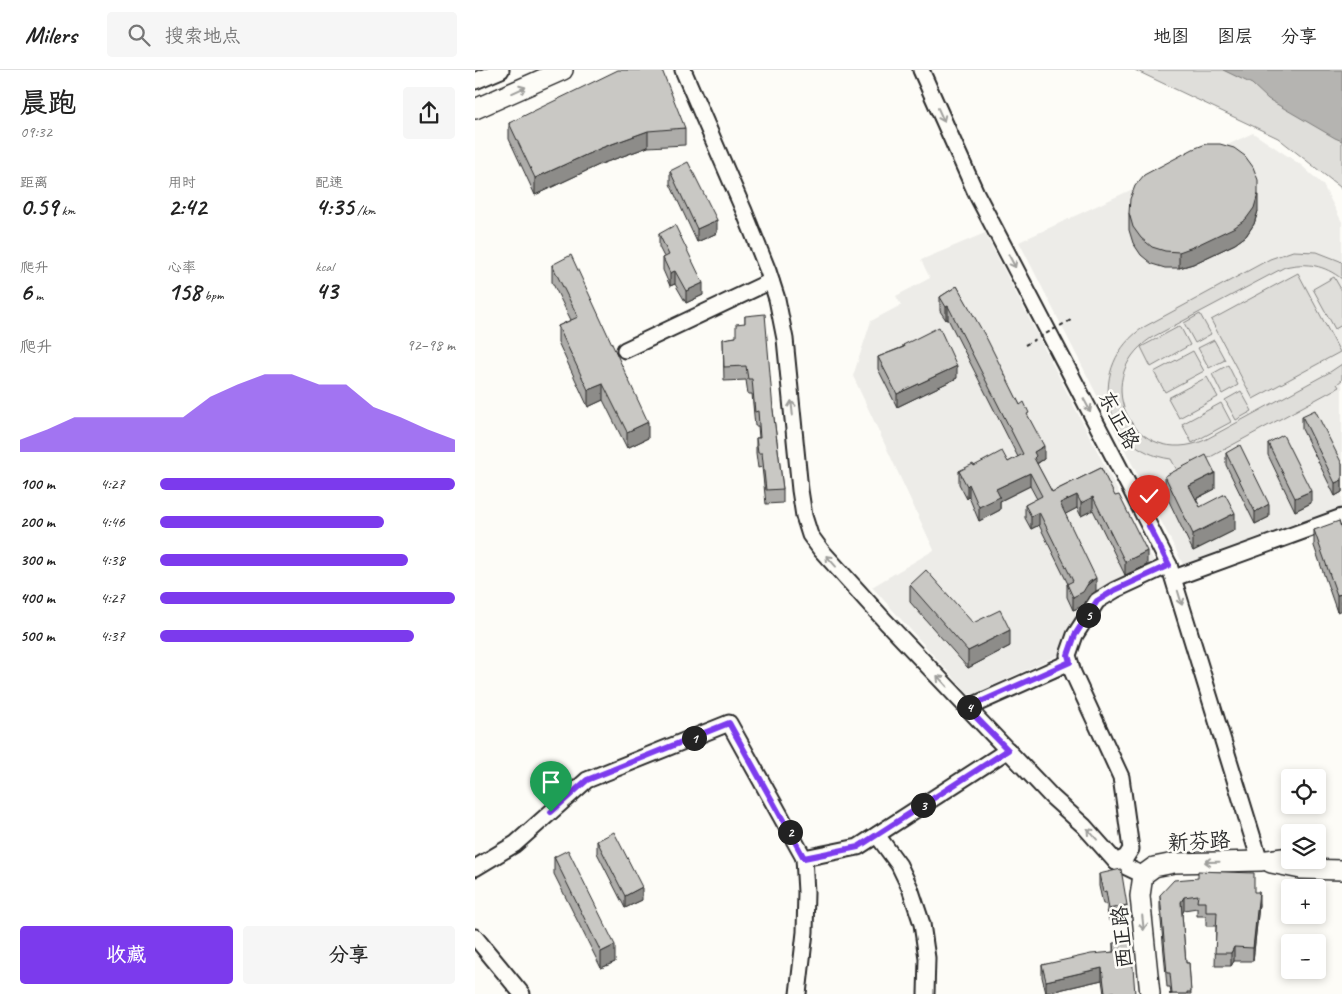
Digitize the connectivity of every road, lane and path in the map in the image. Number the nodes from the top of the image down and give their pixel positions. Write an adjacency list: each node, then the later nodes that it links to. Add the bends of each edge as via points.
1 (501, 70): 5 (street)
2 (563, 70): 6 (main road, one-way to 2)
3 (683, 70): 7 (street)
4 (921, 70): 12 (street, 东正路, one-way to 12, via 976,193)
5 (475, 81)
6 (475, 110)
7 (771, 281): 10 (street); 14 (street, one-way to 7, via 810,535 800,490 785,339)
8 (1071, 320): 9 (path, bridge)
9 (1025, 345)
10 (625, 350)
11 (1342, 517): 12 (street)
12 (1171, 572): 13 (street, via 1115,590 1097,601 1075,635 1068,655); 21 (street, 东正路, one-way to 21)
13 (1070, 662): 14 (street); 22 (street, via 1121,777 1131,849 1126,857)
14 (967, 708): 15 (street)
15 (1008, 750): 16 (street); 22 (street, one-way to 15)
16 (877, 834): 19 (street, via 858,847); 29 (street, via 911,888 927,958)
17 (1326, 856): 18 (main road)
18 (1342, 857)
19 (804, 858): 23 (street, via 729,723 587,780 515,844); 28 (street, via 805,932)
20 (1281, 858): 21 (main road, 新芬路)
21 (1260, 861): 24 (main road, 新芬路); 25 (main road, 新芬路, one-way to 25, via 1174,863 1154,867)
22 (1116, 862): 25 (street)
23 (475, 868)
24 (1342, 870)
25 (1143, 875): 30 (main road, 西正路, one-way to 30, via 1140,896)
26 (475, 937): 27 (street)
27 (515, 992)
28 (798, 994)
29 (925, 994)
30 (1150, 994)

